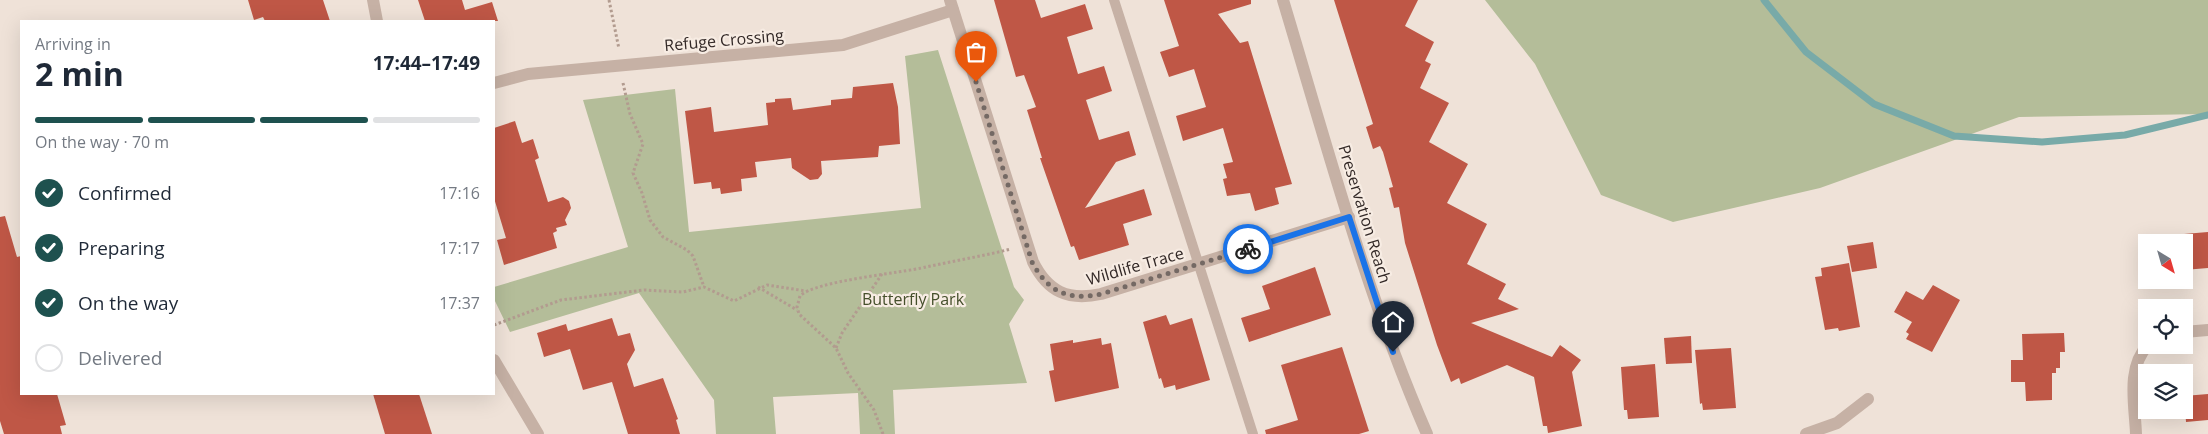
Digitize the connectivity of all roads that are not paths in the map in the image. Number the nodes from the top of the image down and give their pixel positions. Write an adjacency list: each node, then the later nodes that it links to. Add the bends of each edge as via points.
1 (373, 0): 5 (street)
2 (1114, 0): 8 (lane)
3 (1283, 0): 7 (street, Preservation Reach)
4 (951, 5): 6 (street, Refuge Crossing, via 843,45 528,74); 8 (street, Wildlife Trace, via 1026,245 1038,272 1057,291 1085,298)
5 (377, 20)
6 (495, 83)
7 (1349, 217): 8 (street, Wildlife Trace); 16 (street, Preservation Reach, via 1399,368)
8 (1199, 264): 15 (lane)
9 (2208, 330): 10 (street)
10 (2193, 331)
11 (2141, 354): 18 (street, via 2134,375)
12 (495, 362): 14 (street)
13 (1868, 399): 17 (street, via 1837,422)
14 (538, 434)
15 (1253, 434)
16 (1427, 434)
17 (1806, 434)
18 (2136, 434)

